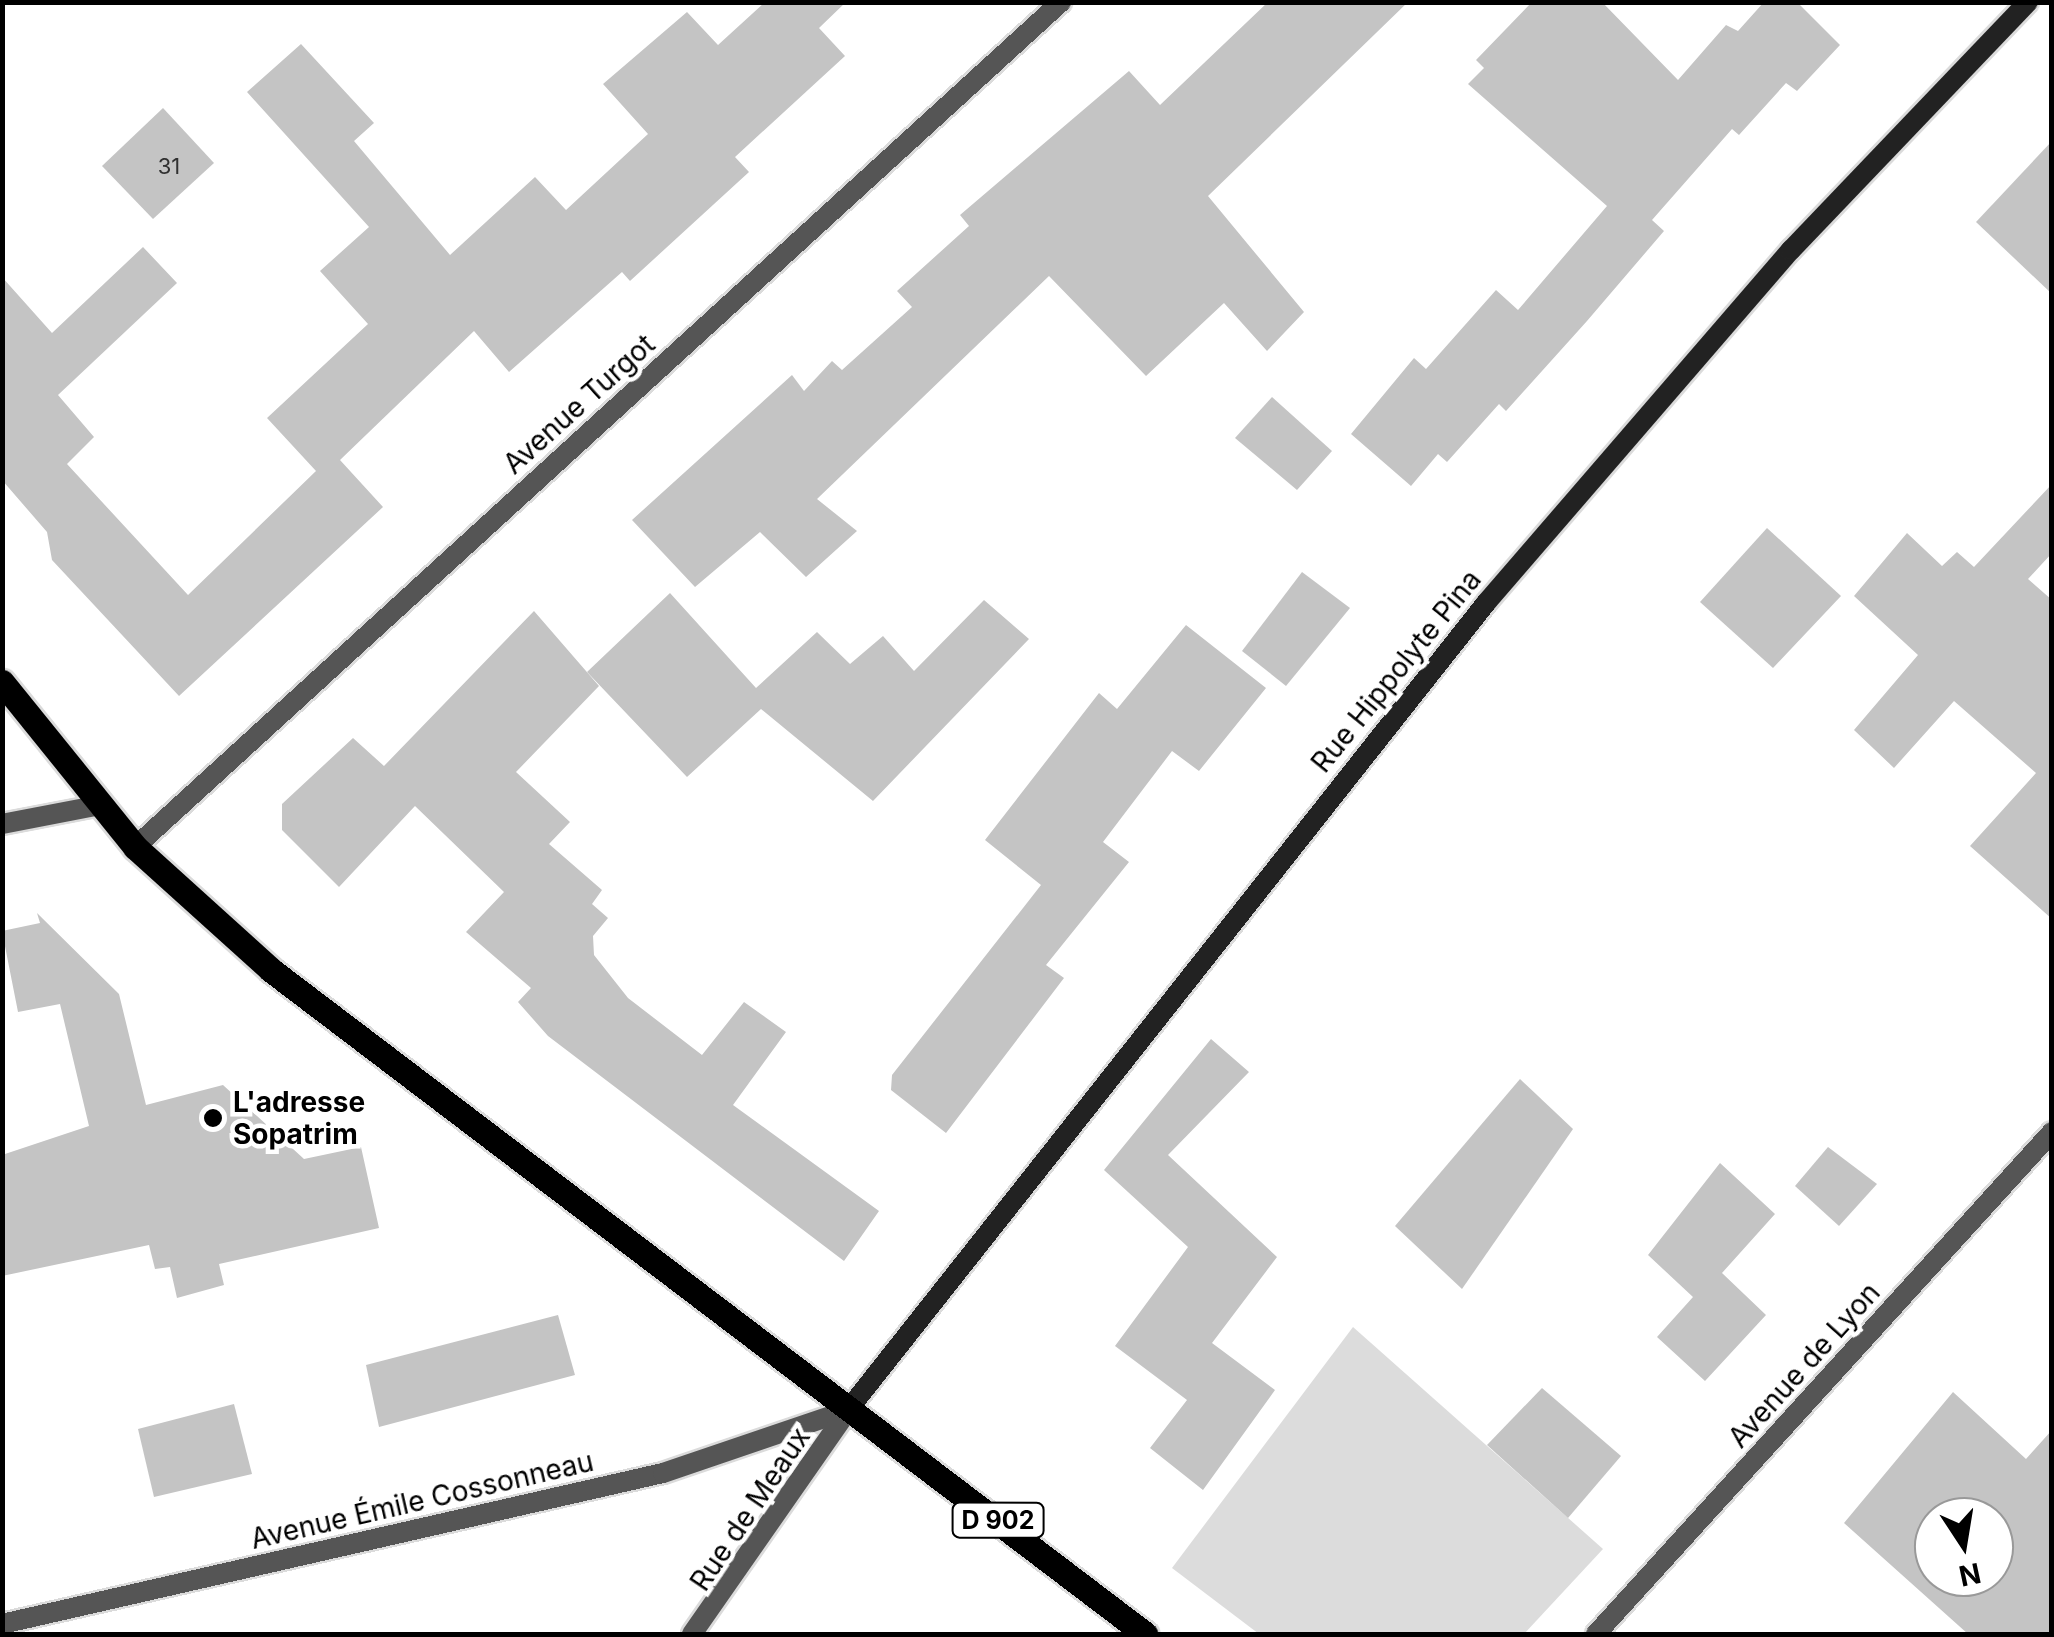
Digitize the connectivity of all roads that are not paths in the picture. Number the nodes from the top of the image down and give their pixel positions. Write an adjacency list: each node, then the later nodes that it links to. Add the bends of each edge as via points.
1 (1062, 2): 6 (street, Avenue Turgot)
2 (2028, 2): 8 (main road, Rue Hippolyte Pina, via 1791,250 1486,602)
3 (2, 682): 4 (main road, D 902)
4 (101, 804): 5 (street); 6 (main road, D 902)
5 (2, 824)
6 (135, 847): 8 (main road, D 902, via 271,970)
7 (2052, 1132): 12 (street, Avenue de Lyon)
8 (848, 1410): 9 (street, Avenue Émile Cossonneau, via 664,1472); 10 (street, Rue de Meaux); 11 (main road, D 902)
9 (2, 1624)
10 (692, 1634)
11 (1145, 1634)
12 (1596, 1634)

